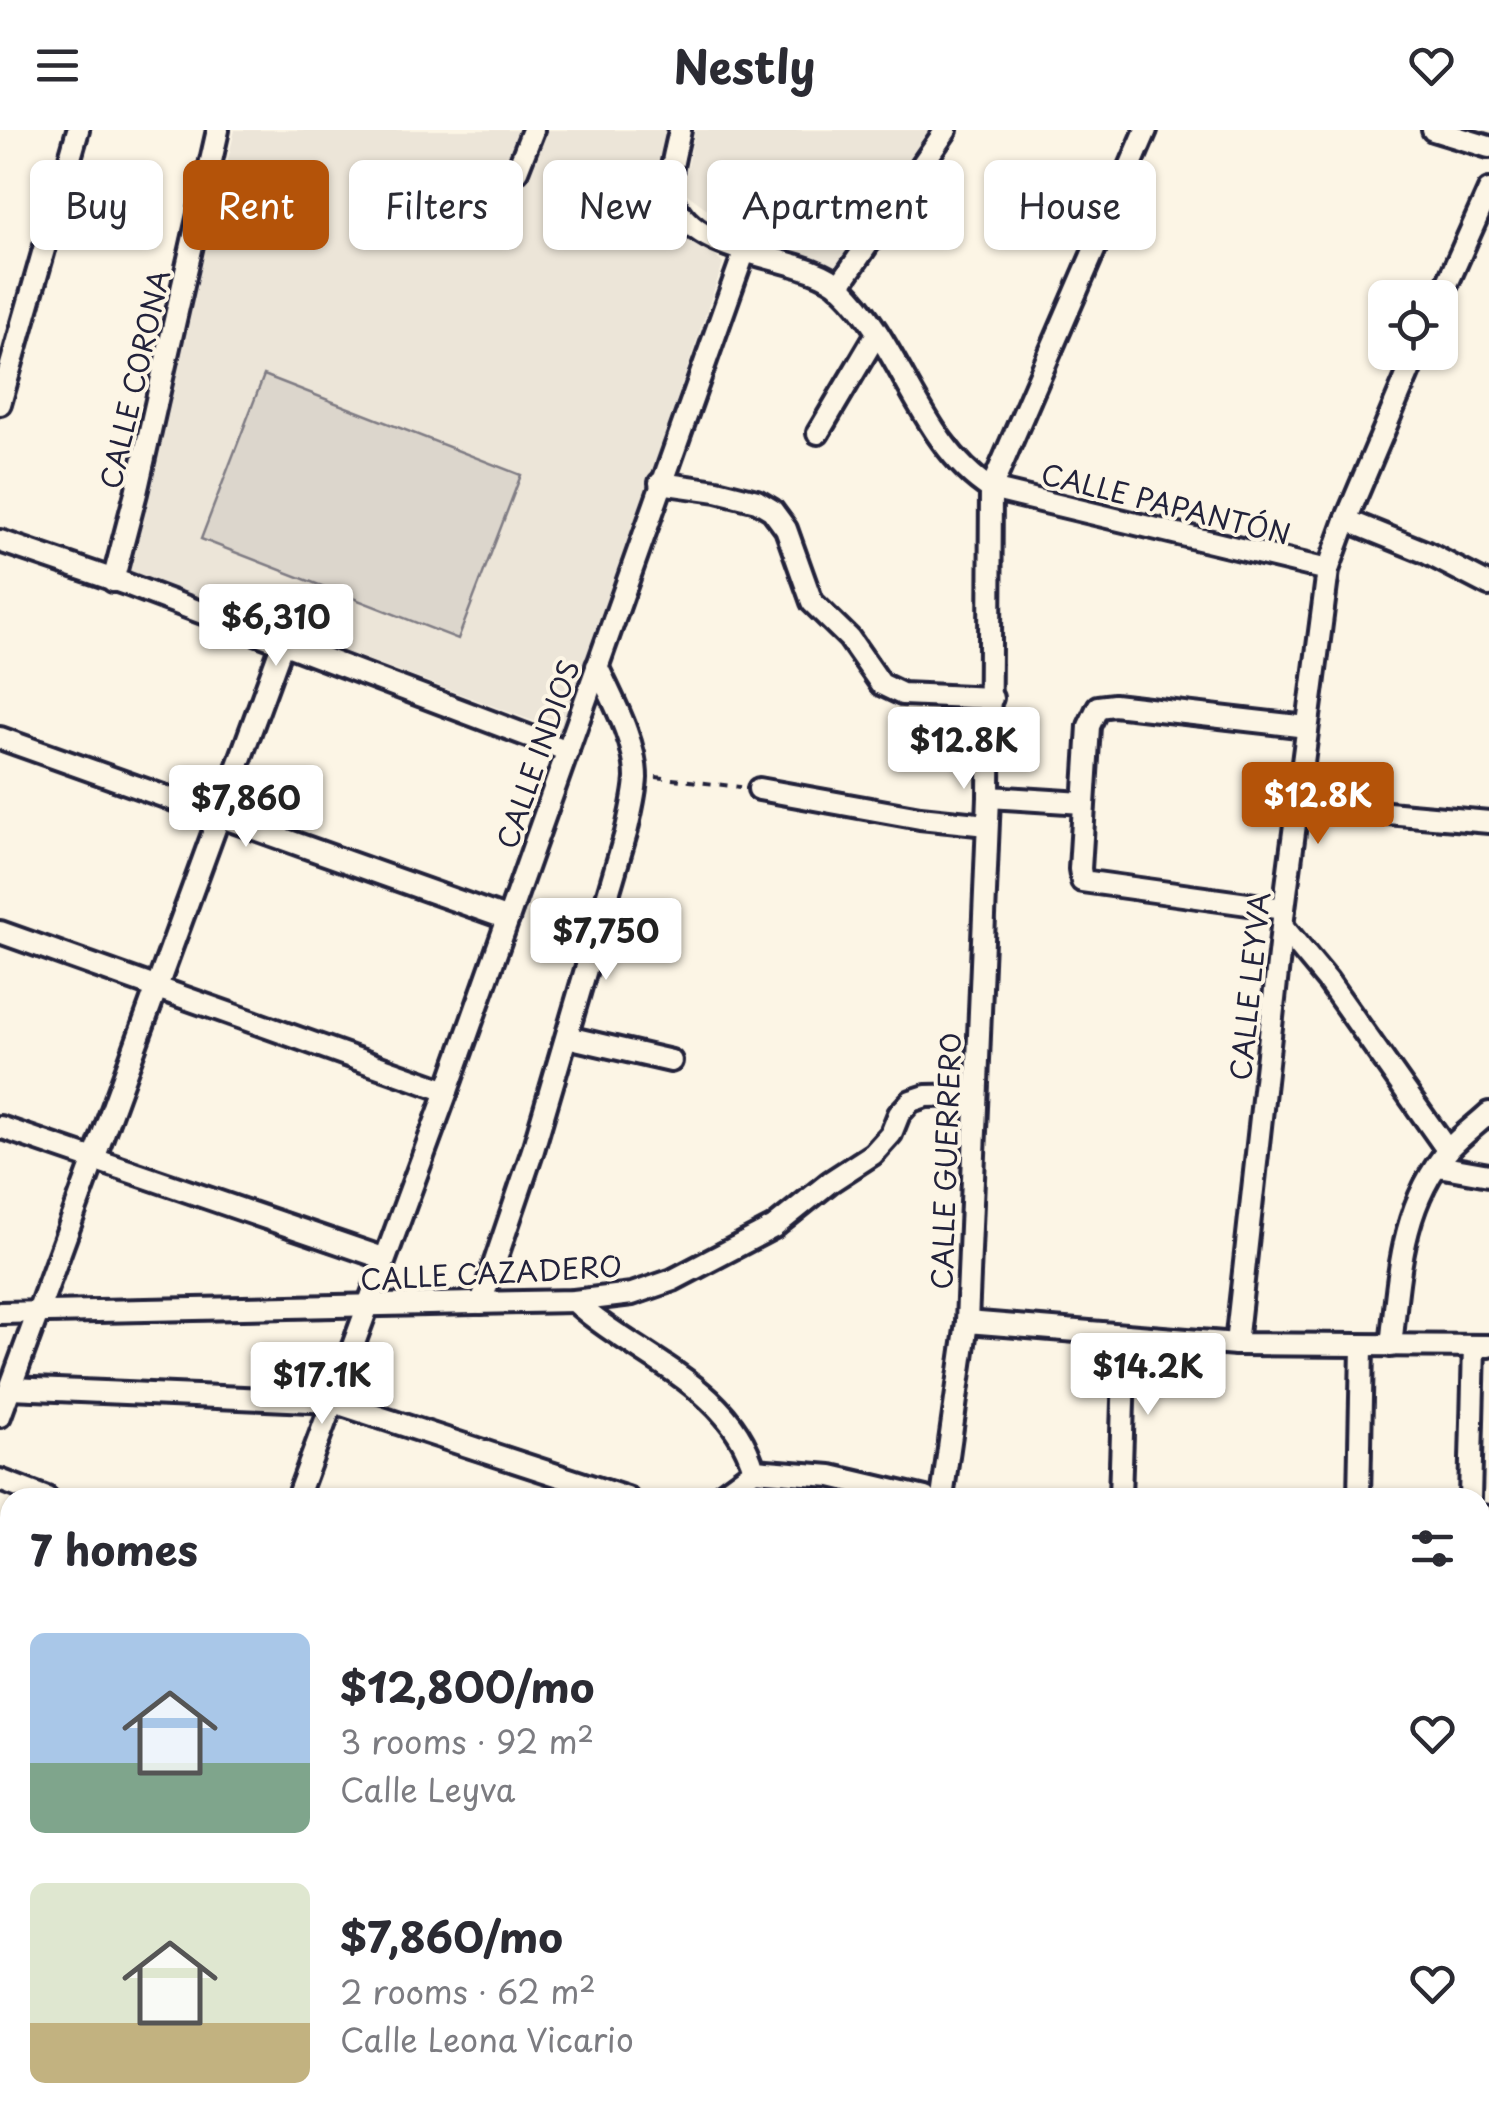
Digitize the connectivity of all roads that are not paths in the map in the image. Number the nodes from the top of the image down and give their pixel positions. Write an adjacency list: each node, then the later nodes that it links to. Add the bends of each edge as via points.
1 (53, 130): 8 (street)
2 (218, 130): 25 (street, CALLE CORONA)
3 (534, 130): 10 (street)
4 (680, 130): 12 (street, via 671,178 674,204 687,220)
5 (946, 130): 14 (street)
6 (1146, 130): 21 (street, CALLE GUERRERO)
7 (1433, 130): 9 (street)
8 (76, 134): 16 (street)
9 (1489, 148)
10 (522, 160)
11 (1489, 190): 13 (street)
12 (744, 253): 14 (street); 20 (street, CALLE INDIOS)
13 (1449, 280)
14 (840, 286): 15 (street)
15 (876, 335): 19 (street); 21 (street, via 935,430 967,471)
16 (4, 370): 18 (street)
17 (1409, 370): 22 (street, CALLE LEYVA)
18 (0, 404)
19 (818, 433)
20 (660, 483): 28 (street, CALLE INDIOS); 29 (street, via 746,498 772,510 812,602 849,638 881,684 902,694)
21 (991, 489): 24 (street, CALLE PAPANTÓN); 29 (street, CALLE GUERRERO)
22 (1346, 520): 24 (street, CALLE LEYVA); 26 (street)
23 (0, 541): 25 (street)
24 (1328, 570): 30 (street, CALLE LEYVA)
25 (113, 581): 27 (street)
26 (1489, 584)
27 (282, 645): 32 (street); 37 (street)
28 (598, 666): 32 (street, CALLE INDIOS); 44 (street, via 636,775 626,833)
29 (992, 698): 34 (street, CALLE GUERRERO)
30 (1307, 727): 35 (street, via 1098,706 1088,726); 36 (street, CALLE LEYVA)
31 (0, 738): 37 (street)
32 (568, 751): 40 (street, CALLE INDIOS)
33 (759, 789): 39 (street)
34 (989, 796): 35 (street); 39 (street, CALLE GUERRERO)
35 (1083, 802): 41 (street, via 1085,883)
36 (1298, 805): 38 (street); 41 (street, CALLE LEYVA)
37 (220, 814): 40 (street); 43 (street)
38 (1489, 822)
39 (987, 825): 47 (street, CALLE GUERRERO)
40 (508, 919): 46 (street, CALLE INDIOS)
41 (1284, 919): 50 (street); 61 (street, CALLE LEYVA)
42 (0, 932): 43 (street)
43 (154, 988): 46 (street); 51 (street)
44 (567, 1037): 45 (street); 55 (street)
45 (670, 1061)
46 (447, 1092): 53 (street, CALLE INDIOS)
47 (975, 1095): 54 (street, CALLE CAZADERO, via 911,1101 873,1154 774,1227 673,1280 632,1294); 59 (street, CALLE GUERRERO)
48 (1489, 1113): 50 (street)
49 (0, 1127): 51 (street)
50 (1443, 1158): 52 (street); 62 (street, via 1409,1221)
51 (93, 1161): 53 (street); 57 (street)
52 (1489, 1175)
53 (384, 1258): 56 (street, CALLE INDIOS)
54 (574, 1300): 55 (street, CALLE CAZADERO); 68 (street, via 689,1381 733,1430)
55 (482, 1303): 56 (street, CALLE CAZADERO)
56 (368, 1306): 57 (street, CALLE CAZADERO); 66 (street, CALLE INDIOS)
57 (40, 1310): 58 (street, CALLE CAZADERO); 65 (street)
58 (0, 1313)
59 (967, 1322): 60 (street); 73 (street, CALLE GUERRERO)
60 (1125, 1337): 61 (street); 74 (street)
61 (1236, 1344): 64 (street)
62 (1391, 1346): 63 (street); 64 (street)
63 (1482, 1346): 76 (street)
64 (1362, 1347): 75 (street)
65 (11, 1388): 66 (street); 67 (street)
66 (333, 1402): 69 (street, CALLE INDIOS); 70 (street)
67 (0, 1416)
68 (754, 1470): 71 (street); 72 (street)
69 (302, 1488)
70 (596, 1488)
71 (730, 1488)
72 (882, 1488)
73 (943, 1488)
74 (1120, 1488)
75 (1359, 1488)
76 (1471, 1488)

